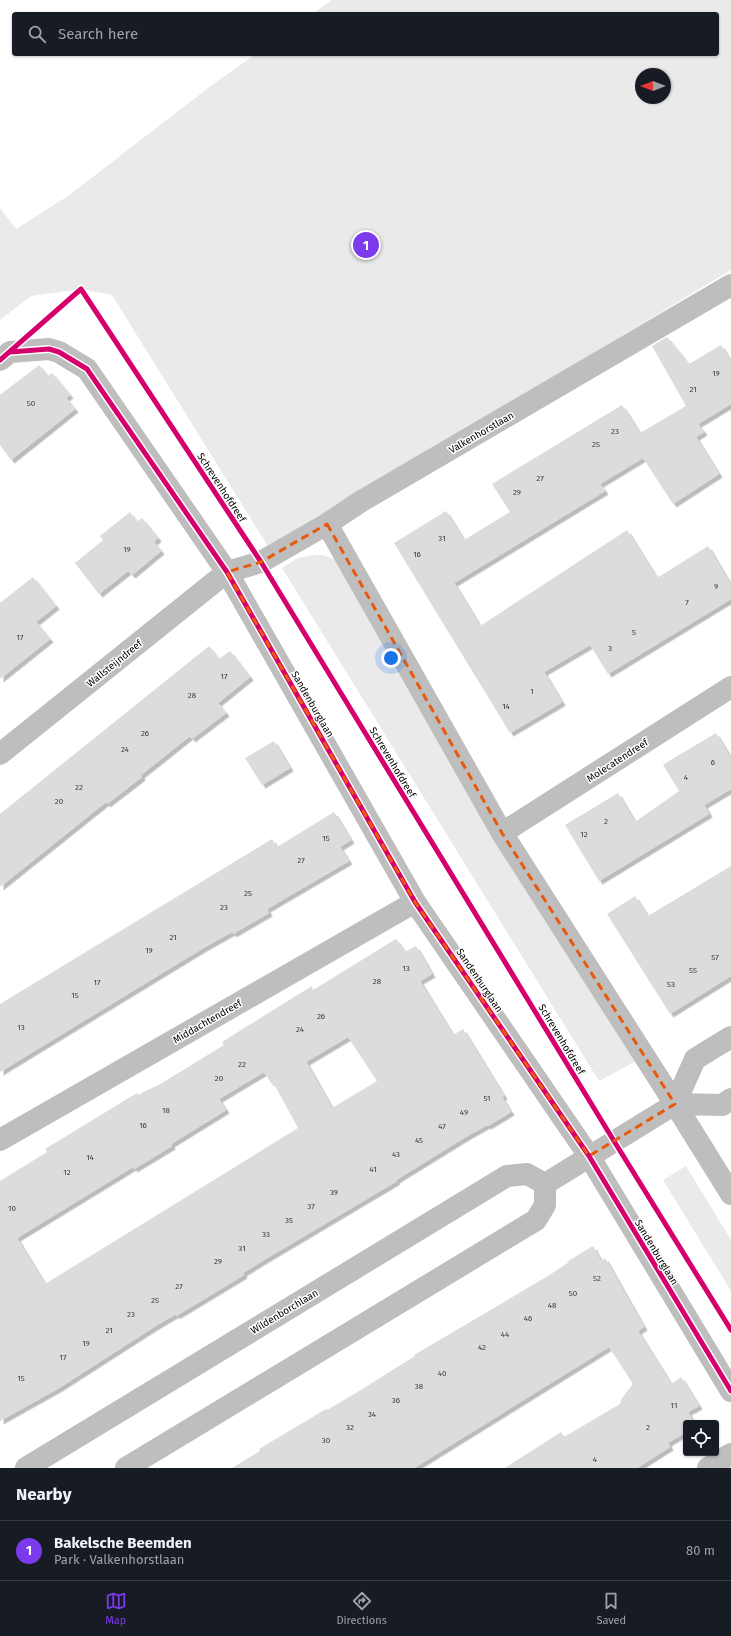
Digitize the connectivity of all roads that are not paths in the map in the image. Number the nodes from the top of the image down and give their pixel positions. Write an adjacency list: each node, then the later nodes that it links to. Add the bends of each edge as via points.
1 (731, 285): 3 (street, Valkenhorstlaan, via 367,498)
2 (0, 360): 4 (street, via 10,352 48,349 60,352 87,369)
3 (327, 524): 4 (street, Valkenhorstlaan, via 261,562); 7 (street)
4 (227, 572): 6 (street, Wallsteijndreef); 8 (street, Sandenburglaan)
5 (731, 687): 7 (street, Molecatendreef)
6 (0, 754)
7 (502, 833): 11 (street)
8 (415, 902): 12 (street, Middachtendreef); 13 (street, Sandenburglaan)
9 (731, 1037): 11 (street, via 695,1059)
10 (731, 1099): 11 (street, via 722,1105)
11 (675, 1104): 13 (street); 15 (street)
12 (0, 1140)
13 (589, 1156): 14 (street); 16 (street, Sandenburglaan)
14 (545, 1184): 18 (street, Wildenborchlaan, via 527,1174 507,1176); 19 (street, via 545,1205 536,1220)
15 (731, 1194)
16 (731, 1391)
17 (731, 1454): 20 (street)
18 (26, 1468)
19 (126, 1468)
20 (708, 1468)

